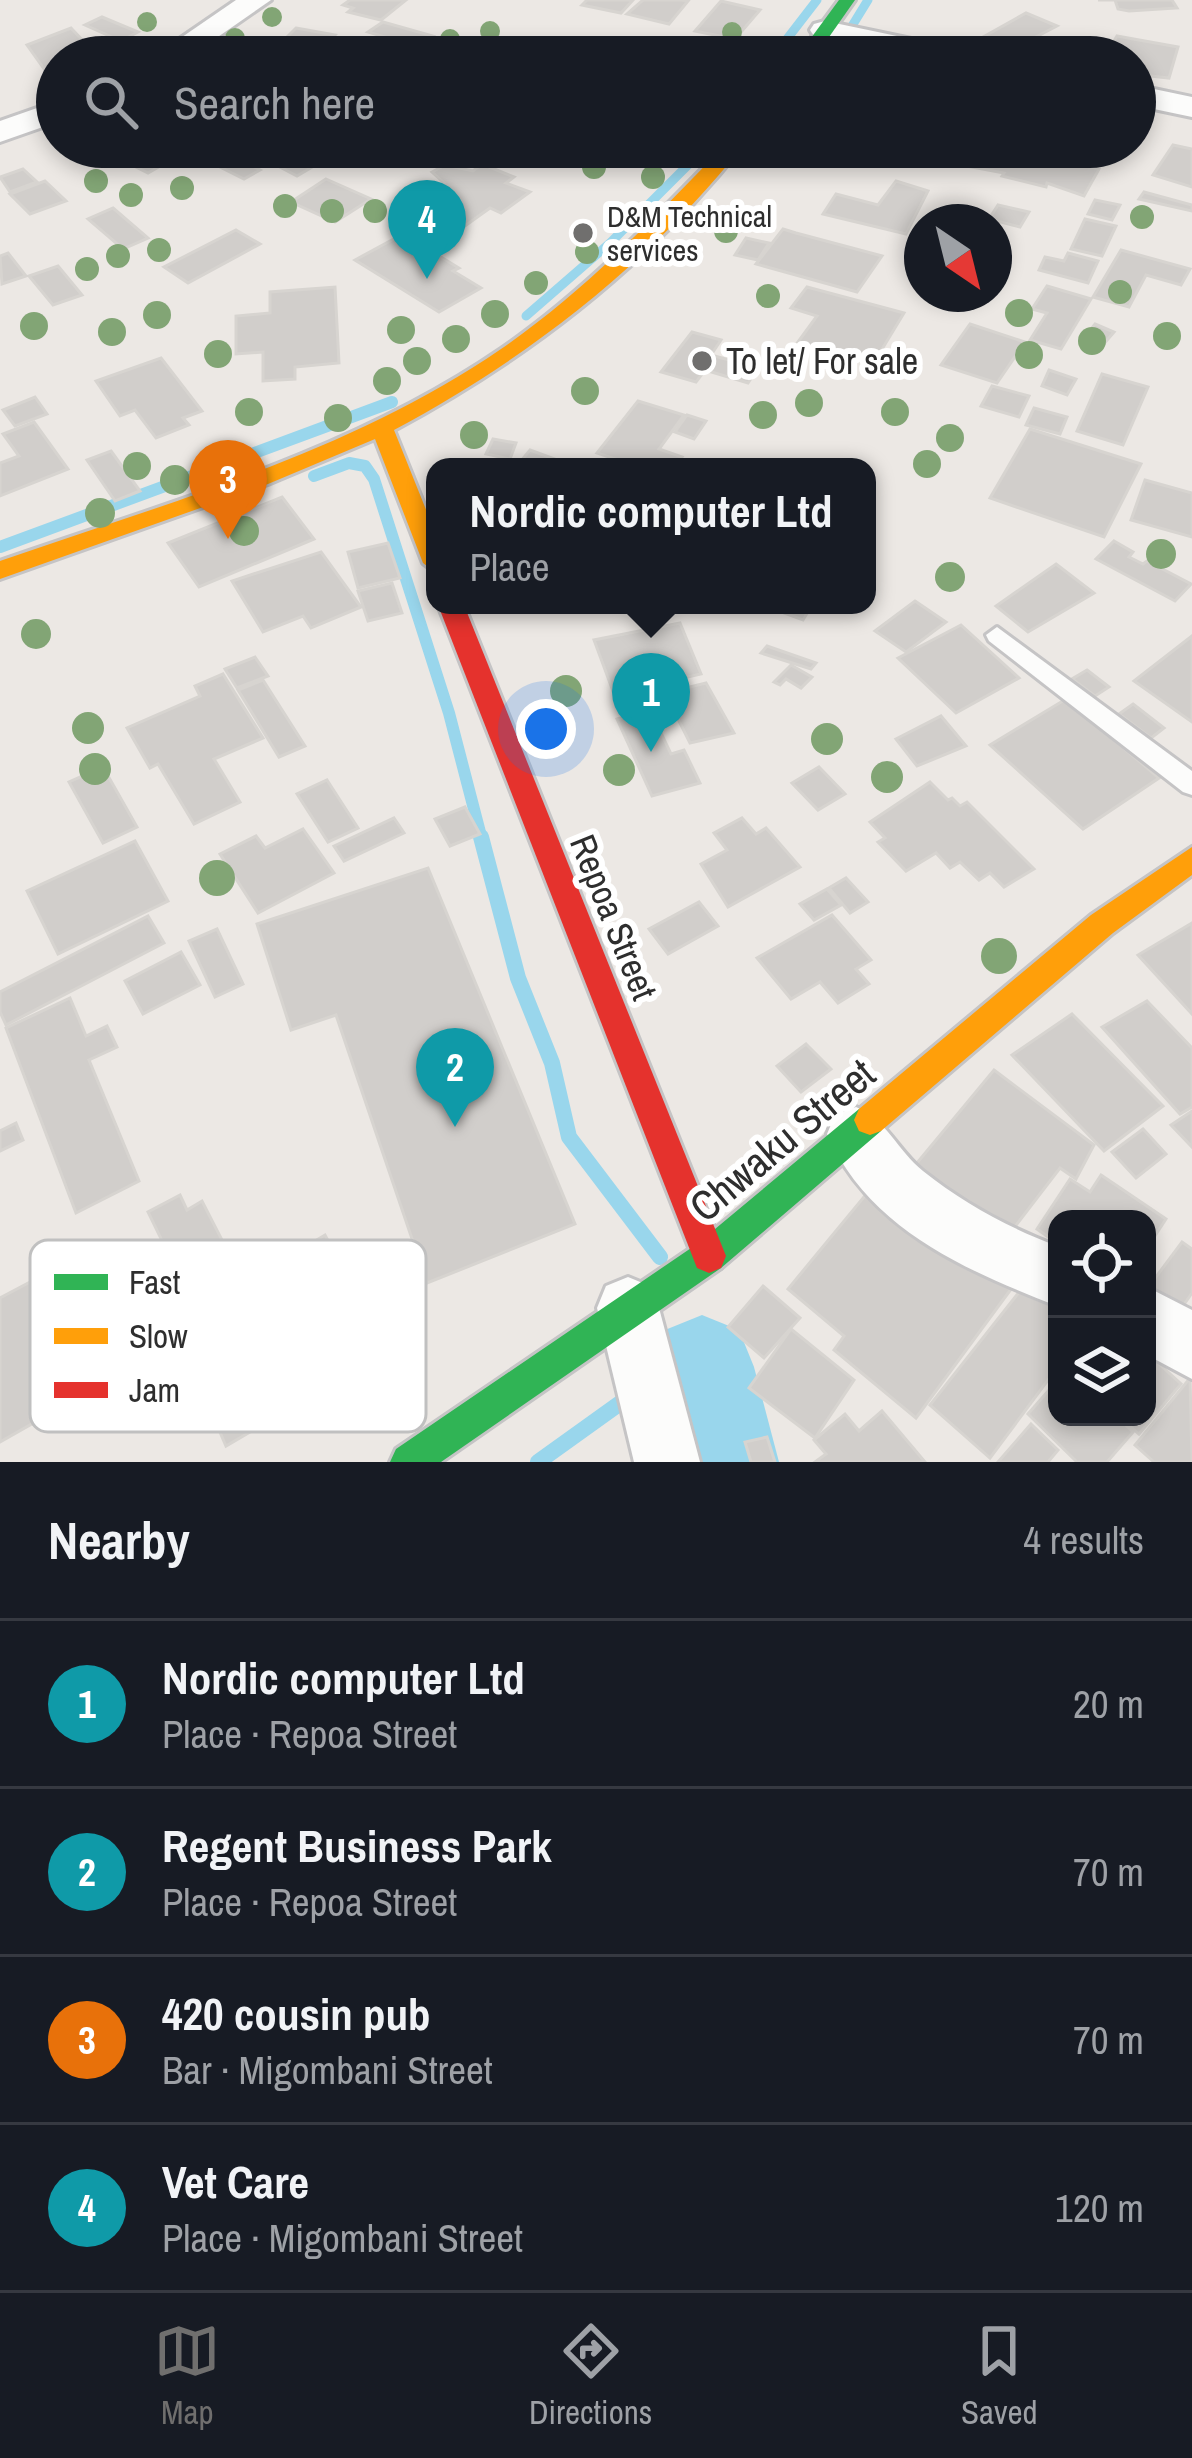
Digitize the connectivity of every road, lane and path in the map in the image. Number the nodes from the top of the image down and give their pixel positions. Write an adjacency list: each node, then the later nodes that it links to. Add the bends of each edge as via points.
1 (256, 0): 4 (street)
2 (847, 0): 3 (main road)
3 (825, 30): 5 (main road); 6 (street)
4 (200, 36)
5 (821, 36)
6 (853, 36)
7 (1156, 99): 8 (street)
8 (1192, 107)
9 (36, 119): 10 (street)
10 (0, 132)
11 (712, 168): 12 (main road, via 580,300 503,357)
12 (381, 426): 13 (main road); 14 (main road)
13 (426, 540)
14 (0, 570)
15 (456, 614): 20 (main road, Repoa Street)
16 (998, 635): 17 (lane)
17 (1192, 785)
18 (1192, 859): 19 (main road, Chwaku Street, via 1102,924)
19 (856, 1134): 20 (main road, Chwaku Street); 21 (street, via 881,1173 949,1223)
20 (709, 1256): 22 (main road, Chwaku Street)
21 (1048, 1273)
22 (628, 1308): 25 (main road, Chwaku Street); 26 (street)
23 (1156, 1324): 24 (street)
24 (1192, 1348)
25 (409, 1462)
26 (667, 1462)

